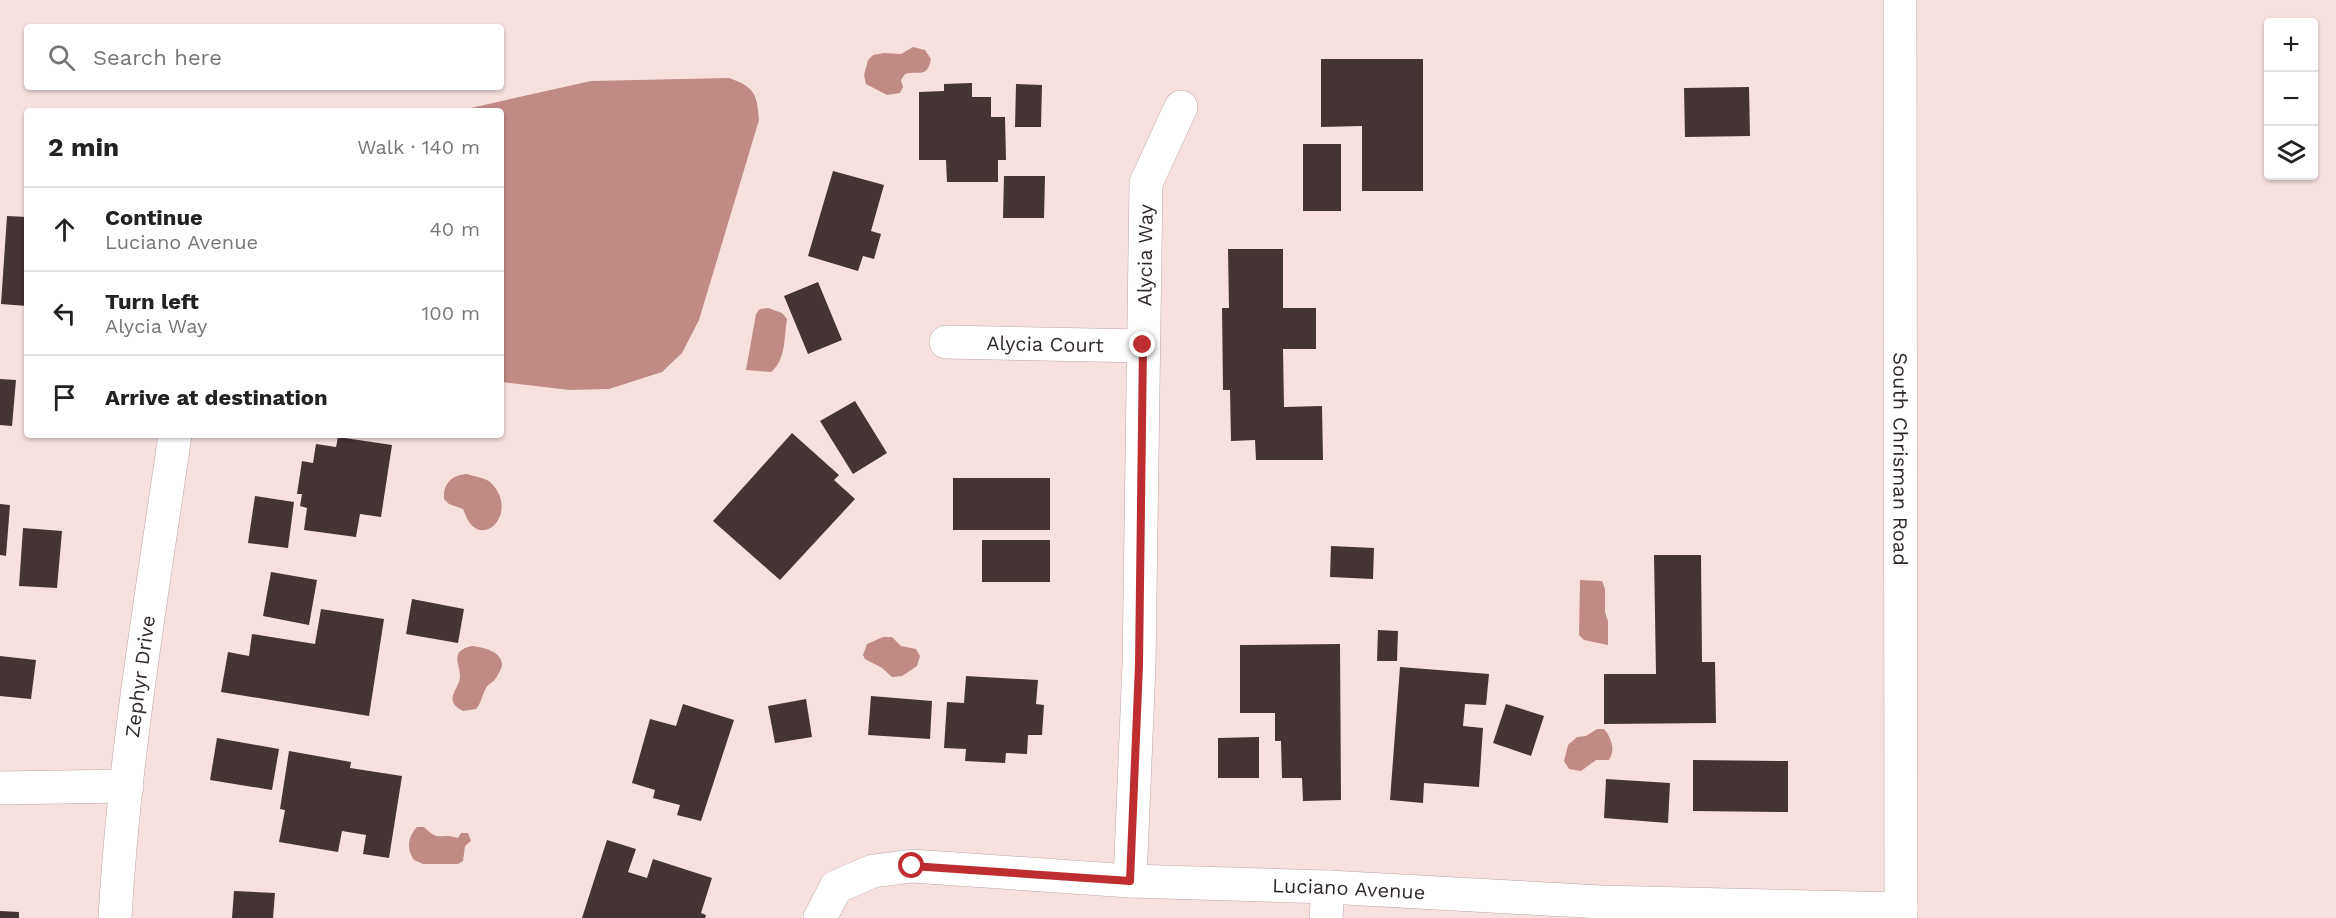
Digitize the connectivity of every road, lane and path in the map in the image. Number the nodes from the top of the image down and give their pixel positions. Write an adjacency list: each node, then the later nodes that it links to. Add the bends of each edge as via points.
1 (1900, 0): 10 (street, South Chrisman Road)
2 (1181, 107): 4 (street, Alycia Way, via 1146,183)
3 (946, 342): 4 (street, Alycia Court)
4 (1143, 345): 8 (street, Alycia Way, via 1139,665)
5 (175, 438): 6 (street, Zephyr Drive)
6 (127, 786): 7 (street); 11 (street, Zephyr Drive)
7 (0, 788)
8 (1130, 881): 9 (street, Luciano Avenue); 12 (street, Luciano Avenue, via 912,866 873,871 836,887)
9 (1327, 902): 10 (street, Luciano Avenue, via 1601,902)
10 (1901, 913)
11 (115, 918)
12 (820, 918)

